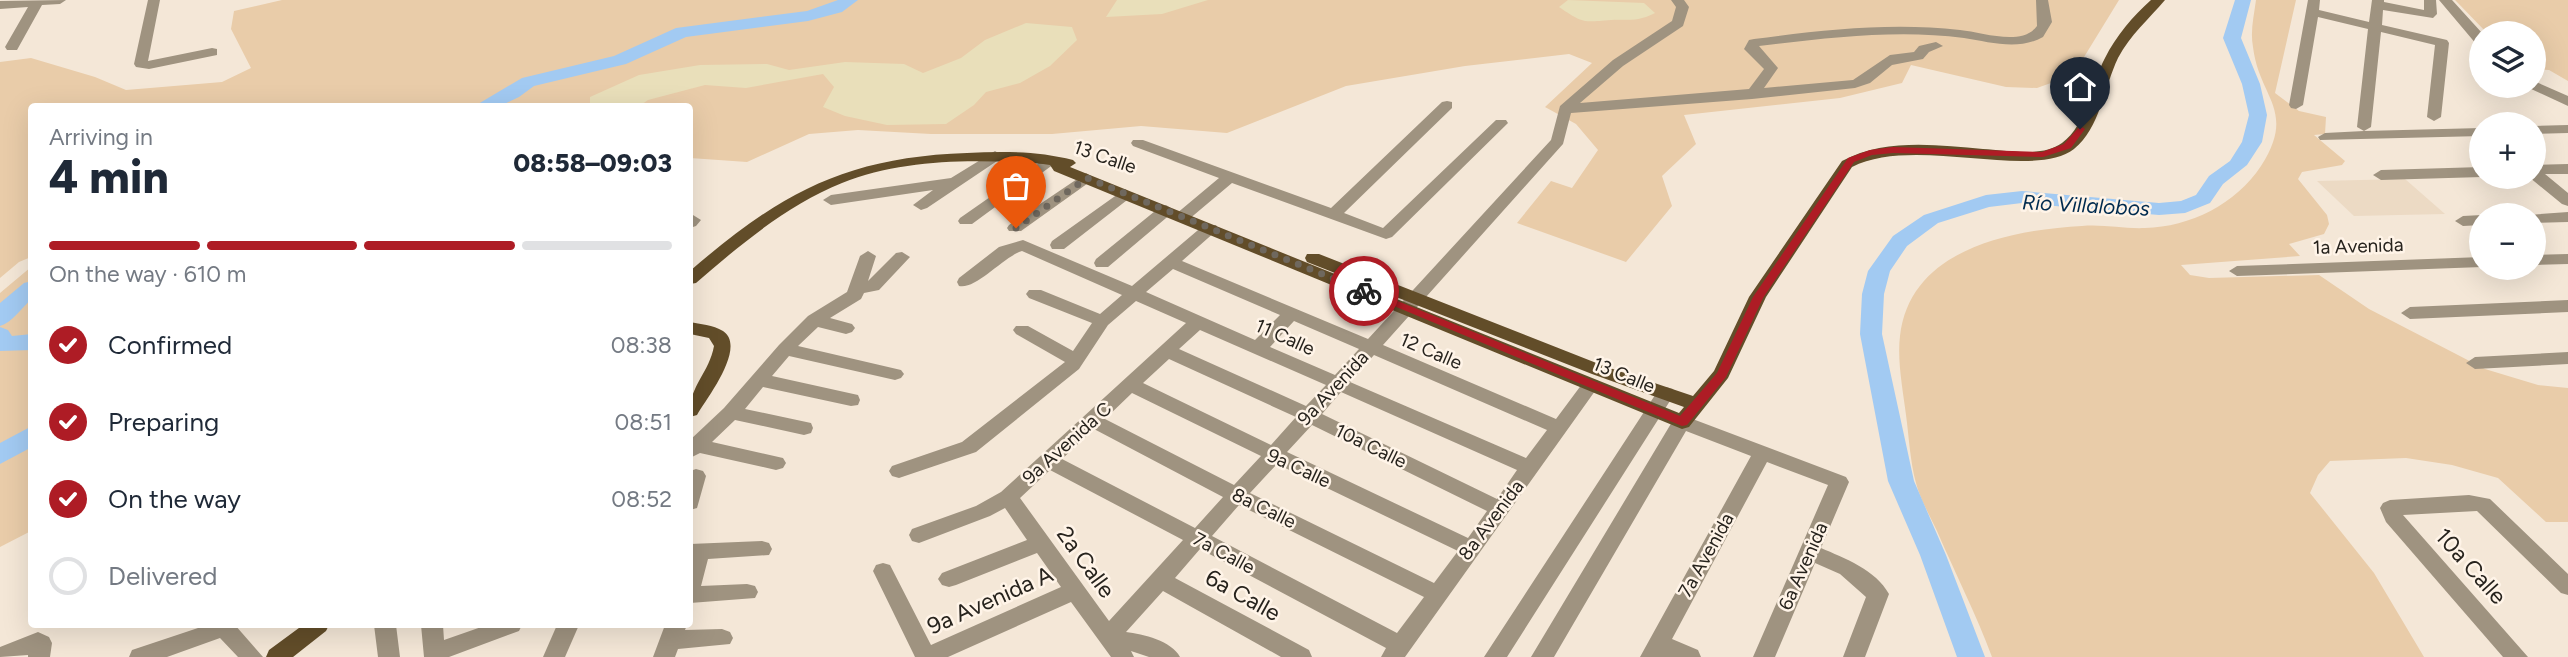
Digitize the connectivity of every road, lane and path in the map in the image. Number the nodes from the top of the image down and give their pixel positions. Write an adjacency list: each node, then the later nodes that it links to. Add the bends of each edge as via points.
1 (60, 0): 8 (street)
2 (154, 0): 16 (street, via 141,64)
3 (1677, 0): 22 (street, via 1683,7 1678,23 1618,63)
4 (2042, 0): 18 (street, via 2045,27 2027,38 1872,29 1754,43 1751,49 1770,68)
5 (2159, 0): 92 (main road, via 2118,48 2080,129 2067,146 2026,156 1893,150 1862,155 1847,164 1758,297 1722,374)
6 (2430, 0): 9 (street, via 2428,15)
7 (2445, 0): 13 (street)
8 (37, 2): 10 (street); 15 (street)
9 (2378, 2): 12 (street)
10 (0, 5)
11 (2313, 6): 12 (street); 21 (street)
12 (2376, 27): 23 (street, via 2442,43); 25 (street)
13 (2469, 27)
14 (1936, 46): 18 (street, via 1918,55 1889,59 1855,84)
15 (12, 47)
16 (212, 52)
17 (2546, 91): 19 (street)
18 (1752, 95): 22 (street)
19 (2568, 102)
20 (1447, 105): 46 (street)
21 (2296, 105)
22 (1565, 110): 68 (street, 9a Avenida, via 1558,141)
23 (2434, 117)
24 (1502, 123): 46 (street, via 1386,234)
25 (2364, 127)
26 (2568, 129): 27 (street)
27 (2546, 130)
28 (2469, 132): 29 (street)
29 (2325, 137)
30 (1138, 143): 38 (street)
31 (995, 156): 32 (main road); 39 (street); 63 (main road, via 893,166 835,180 778,212)
32 (1053, 162): 37 (main road, 13 Calle); 45 (main road, 13 Calle, via 1093,172); 51 (street)
33 (2568, 169): 34 (street)
34 (2546, 171)
35 (2469, 172): 36 (street)
36 (2381, 174)
37 (1087, 178): 41 (main road, 13 Calle); 52 (street)
38 (1228, 178): 45 (street); 46 (street)
39 (956, 182): 42 (street); 44 (street)
40 (2546, 182): 43 (street)
41 (1125, 194): 45 (main road, 13 Calle); 54 (street)
42 (831, 200)
43 (2568, 201)
44 (922, 205)
45 (1179, 213): 53 (main road, 13 Calle); 61 (street); 68 (main road, 13 Calle)
46 (1332, 216)
47 (2568, 217): 48 (street)
48 (2546, 218)
49 (2463, 220): 50 (street)
50 (2469, 220)
51 (966, 221)
52 (1016, 228)
53 (1210, 228): 59 (street); 68 (main road, 13 Calle)
54 (1058, 245)
55 (868, 256): 65 (street)
56 (902, 257): 65 (street, via 873,286)
57 (2568, 259): 58 (street)
58 (2546, 260)
59 (1171, 262): 67 (street); 71 (street, 12 Calle)
60 (2469, 262): 62 (street, 1a Avenida)
61 (1102, 263)
62 (2237, 271)
63 (693, 277)
64 (965, 282): 67 (street, 11 Calle, via 1005,251 1023,245)
65 (859, 289): 72 (street)
66 (1035, 294): 73 (street)
67 (1132, 295): 73 (street); 74 (street, 11 Calle)
68 (1411, 303): 79 (street, 9a Avenida); 88 (main road, 13 Calle); 91 (main road, 13 Calle, via 1598,370)
69 (2568, 306): 70 (street)
70 (2410, 313)
71 (1290, 315): 78 (street); 79 (street, 12 Calle)
72 (814, 320): 75 (street); 80 (street)
73 (1102, 321): 83 (street)
74 (1198, 322): 78 (street, 11 Calle); 81 (street, 9a Avenida C)
75 (846, 328)
76 (693, 329): 93 (main road, via 716,335 722,346 717,365)
77 (1022, 330): 83 (street)
78 (1258, 348): 87 (street, 11 Calle)
79 (1370, 348): 87 (street, 9a Avenida); 99 (street, 12 Calle)
80 (785, 349): 85 (street); 86 (street)
81 (1165, 350): 89 (street, 9a Avenida C); 95 (street, 10a Calle)
82 (2568, 358): 84 (street)
83 (1076, 360): 106 (street, via 969,447)
84 (2475, 363)
85 (895, 374)
86 (760, 380): 90 (street); 94 (street)
87 (1338, 383): 95 (street, 9a Avenida); 105 (street, 11 Calle)
88 (1591, 384): 91 (main road, 13 Calle); 99 (street, 8a Avenida)
89 (1130, 385): 96 (street, 9a Avenida C); 102 (street, 9a Calle)
90 (851, 400)
91 (1661, 402): 92 (main road, 13 Calle); 97 (main road, 13 Calle); 151 (street)
92 (1695, 404): 97 (main road)
93 (693, 405)
94 (731, 413): 98 (street); 100 (street)
95 (1308, 415): 102 (street, 9a Avenida); 111 (street, 10a Calle)
96 (1092, 420): 103 (street, 9a Avenida C); 109 (street, 8a Calle)
97 (1682, 422): 101 (street); 152 (street)
98 (804, 428)
99 (1560, 428): 105 (street, 8a Avenida)
100 (693, 448): 104 (street)
101 (1762, 453): 117 (street, 6a Avenida, via 1839,482); 138 (street, 7a Avenida)
102 (1272, 456): 109 (street, 9a Avenida); 115 (street, 9a Calle)
103 (1048, 460): 110 (street, 9a Avenida C); 113 (street, 7a Calle)
104 (776, 463)
105 (1530, 468): 111 (street, 8a Avenida)
106 (898, 471)
107 (696, 477): 108 (street)
108 (693, 490)
109 (1236, 495): 113 (street, 9a Avenida); 125 (street, 8a Calle)
110 (1008, 497): 112 (street, 9a Avenida C); 114 (street, 2a Calle)
111 (1500, 509): 115 (street, 8a Avenida)
112 (919, 535)
113 (1196, 538): 121 (street, 9a Avenida); 139 (street, 7a Calle)
114 (1040, 543): 120 (street); 123 (street, 2a Calle)
115 (1470, 548): 125 (street, 8a Avenida)
116 (762, 549): 118 (street)
117 (1808, 551): 154 (street, 6a Avenida); 155 (street, via 1847,568 1878,594)
118 (695, 552)
119 (883, 571): 148 (street)
120 (949, 579)
121 (1159, 579): 136 (street, 9a Avenida); 150 (street, 6a Calle)
122 (2568, 587): 156 (street, 10a Calle, via 2483,503 2389,509)
123 (1074, 591): 136 (street, 2a Calle); 148 (street, 9a Avenida A)
124 (747, 592): 126 (street)
125 (1437, 594): 139 (street, 8a Avenida)
126 (693, 595)
127 (219, 628): 137 (street)
128 (225, 628): 145 (street)
129 (314, 628): 146 (main road)
130 (385, 628): 147 (street)
131 (432, 628): 140 (street)
132 (504, 628): 140 (street)
133 (566, 628): 142 (street)
134 (722, 638): 135 (street)
135 (670, 641)
136 (1114, 645): 149 (street, via 1129,639 1143,642)
137 (182, 649): 144 (street)
138 (1655, 650): 153 (street)
139 (1396, 651)
140 (434, 655)
141 (0, 656): 143 (street, via 38,641)
142 (552, 656)
143 (39, 657)
144 (140, 657)
145 (252, 657)
146 (277, 657)
147 (389, 657)
148 (926, 657)
149 (1169, 657)
150 (1301, 657)
151 (1495, 657)
152 (1542, 657)
153 (1690, 657)
154 (1764, 657)
155 (1854, 657)
156 (2517, 657)

